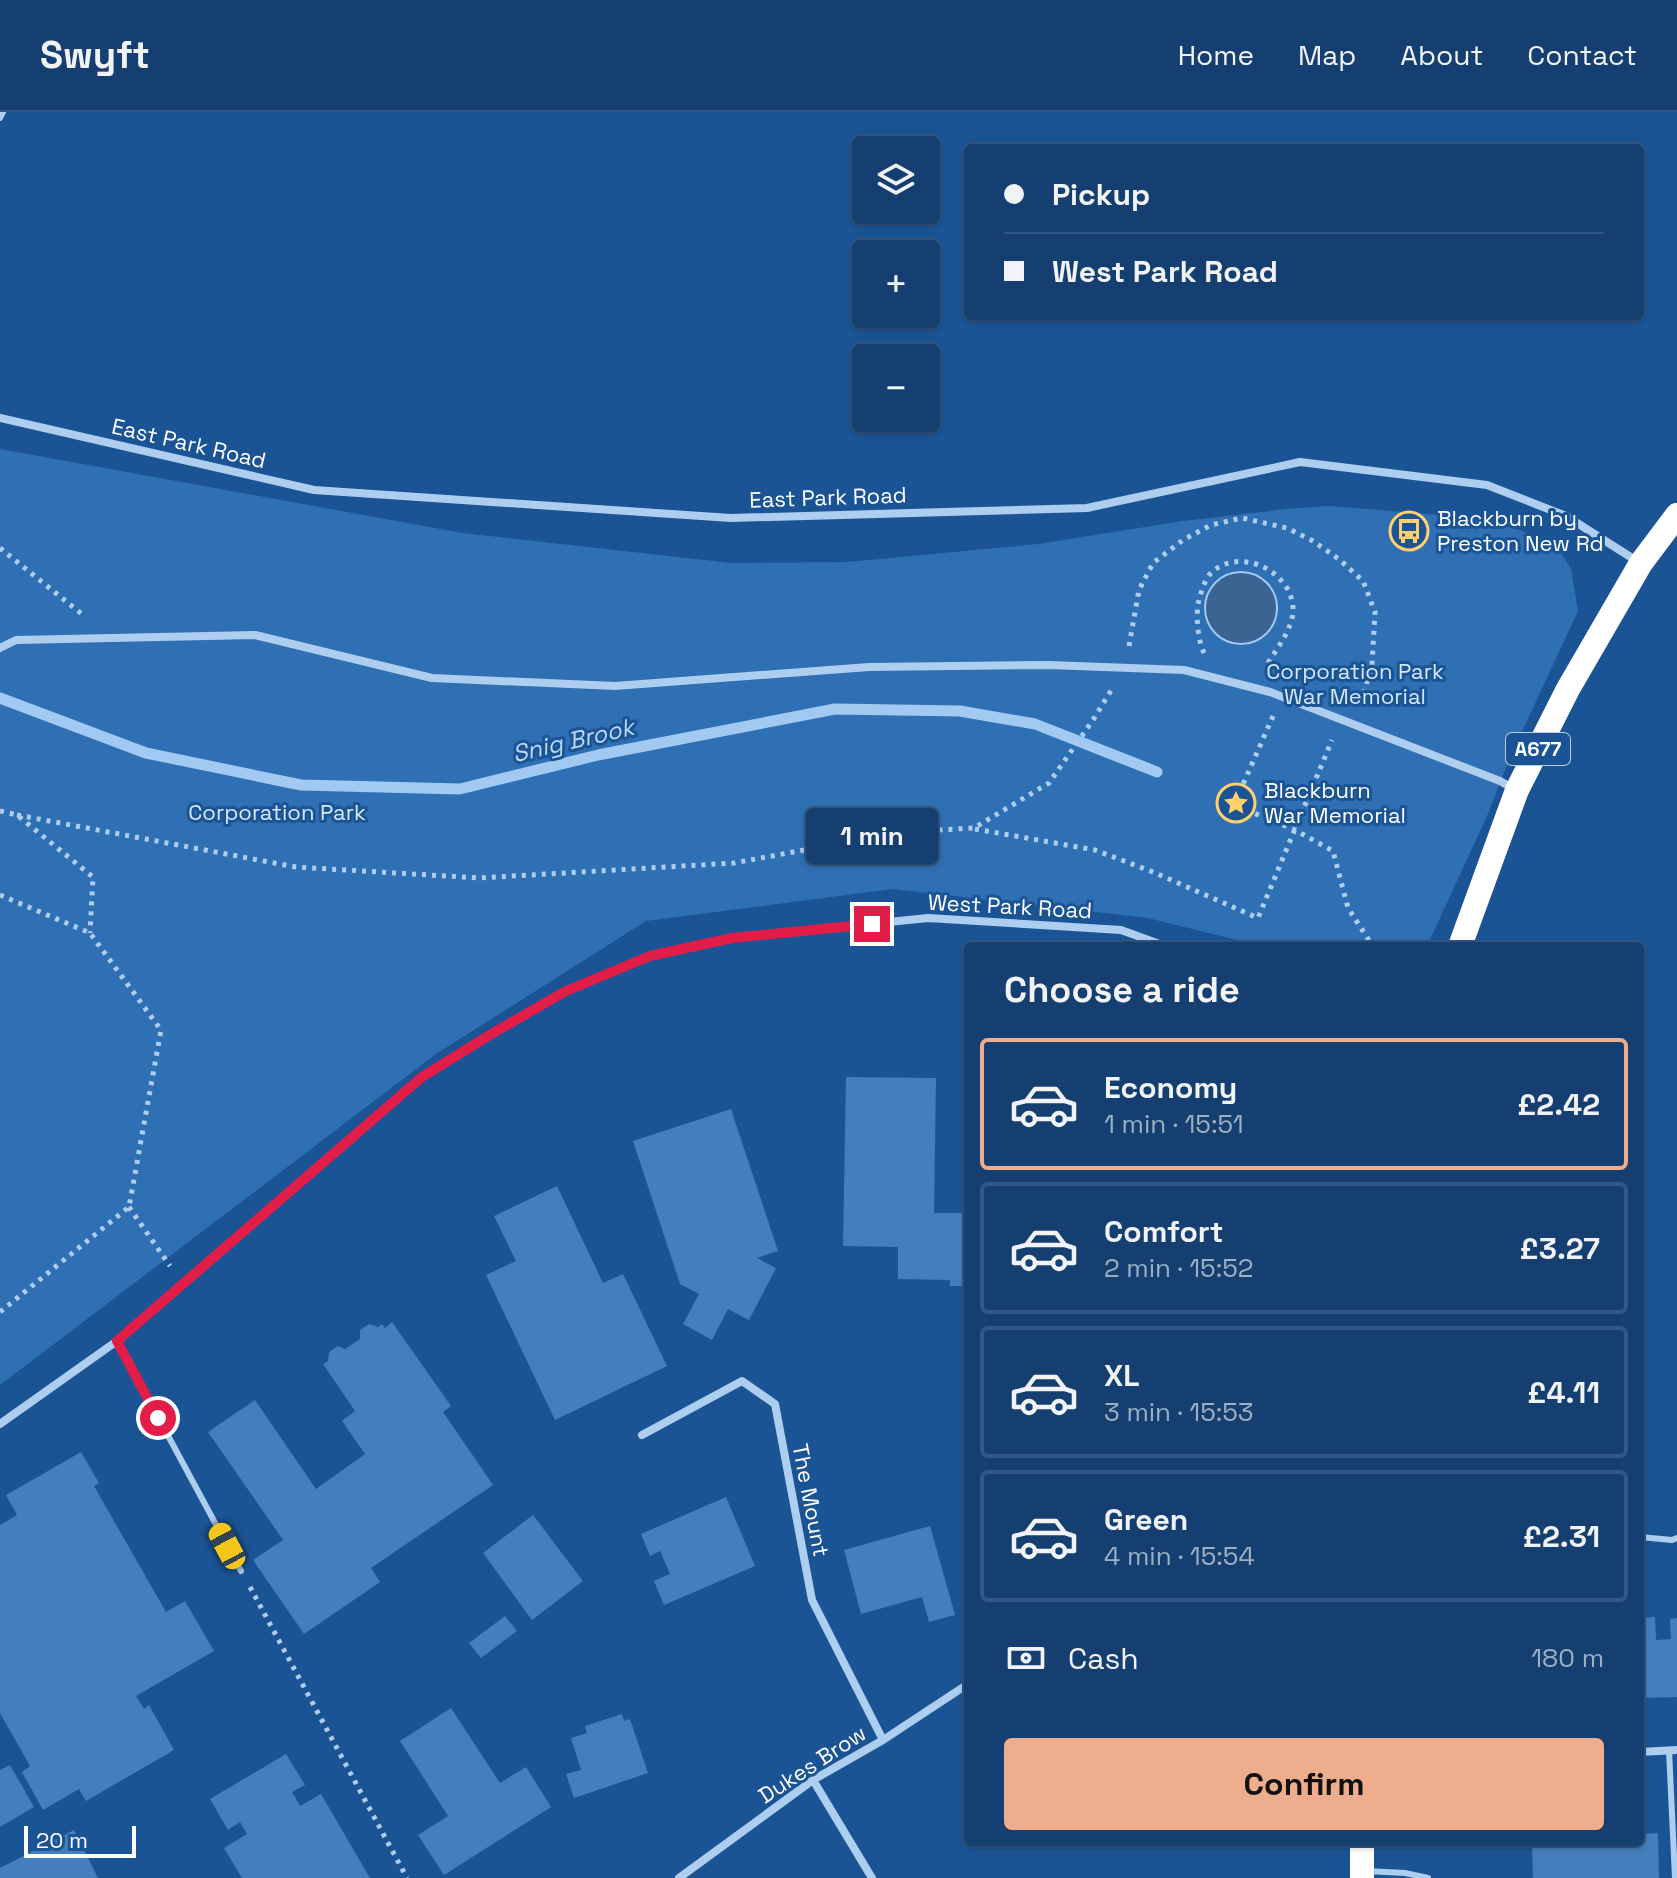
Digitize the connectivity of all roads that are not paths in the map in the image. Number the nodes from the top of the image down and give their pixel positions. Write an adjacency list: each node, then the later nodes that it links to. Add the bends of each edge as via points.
1 (3, 112): 2 (lane)
2 (0, 118)
3 (0, 418): 5 (street, East Park Road, via 314,490 731,518 1087,508 1300,462 1487,485 1566,516)
4 (1677, 515): 5 (highway, A677)
5 (1641, 563): 7 (highway, A677)
6 (0, 648): 7 (street, via 16,640 255,635 432,678 615,686 869,667 1184,670 1281,696)
7 (1517, 790): 9 (highway, A677)
8 (1154, 942): 10 (street, West Park Road, via 1121,930 928,918 732,938 650,956 566,991 422,1077)
9 (1461, 942)
10 (117, 1341): 11 (street, West Park Road); 15 (lane)
11 (0, 1424)
12 (642, 1435): 17 (street, The Mount, via 742,1381 775,1404 812,1600)
13 (1644, 1537): 14 (lane)
14 (1677, 1538)
15 (241, 1571)
16 (964, 1687): 17 (street, Dukes Brow)
17 (883, 1740): 20 (street, Dukes Brow)
18 (1673, 1750): 19 (street); 26 (lane)
19 (1644, 1752)
20 (813, 1780): 23 (street, Dukes Brow); 24 (street)
21 (1362, 1846): 22 (highway)
22 (1362, 1874): 25 (lane)
23 (679, 1878)
24 (872, 1878)
25 (1428, 1878)
26 (1675, 1878)

